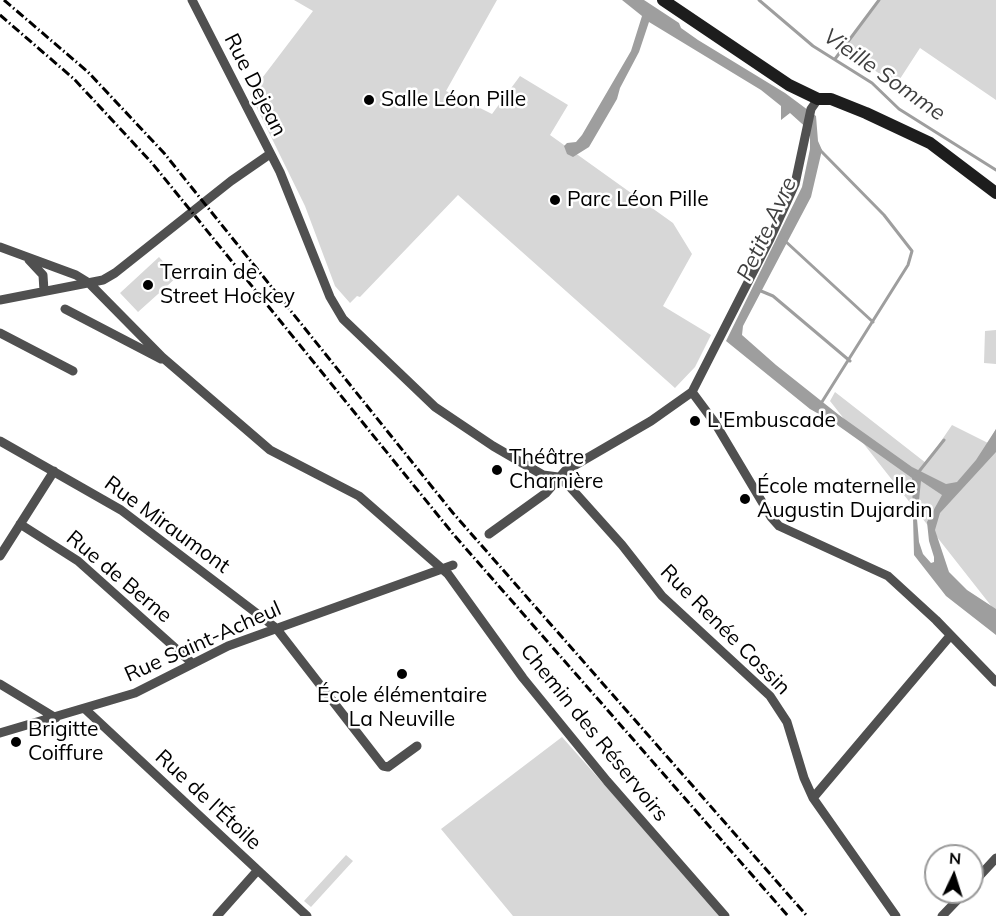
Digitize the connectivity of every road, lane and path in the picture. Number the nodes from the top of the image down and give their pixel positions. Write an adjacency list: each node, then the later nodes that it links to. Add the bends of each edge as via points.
1 (192, 0): 4 (street, Rue Dejean)
2 (664, 1): 3 (street, via 751,57 808,87)
3 (814, 104): 5 (street, via 831,99 930,143); 15 (street, via 795,184)
4 (270, 154): 8 (street, via 115,273); 18 (street, Rue Dejean, via 343,319 435,407 543,475)
5 (996, 193)
6 (0, 247): 7 (street)
7 (16, 253): 8 (street, Chemin des Réservoirs); 9 (street, via 38,267)
8 (89, 283): 9 (street); 13 (street, Chemin des Réservoirs)
9 (44, 291): 10 (street)
10 (0, 300)
11 (65, 309): 13 (street, via 160,361)
12 (0, 333): 14 (street)
13 (162, 357): 23 (street, Chemin des Réservoirs, via 270,450 359,496)
14 (73, 371)
15 (692, 392): 18 (street); 25 (street, via 779,526 888,576)
16 (0, 441): 17 (street, Rue Miraumont)
17 (54, 471): 19 (street); 24 (street, Rue Miraumont, via 121,510)
18 (558, 477): 20 (street, via 546,493); 33 (street, Rue Renée Cossin, via 662,596 779,706)
19 (20, 524): 21 (street); 26 (street, Rue de Berne, via 78,561)
20 (489, 534)
21 (0, 556)
22 (453, 565): 23 (street, Rue Saint-Acheul)
23 (441, 568): 24 (street, Rue Saint-Acheul); 40 (street, Chemin des Réservoirs, via 513,666)
24 (276, 628): 26 (street, Rue Saint-Acheul); 32 (street, Rue Miraumont, via 382,766 388,767)
25 (950, 636): 27 (street); 33 (street)
26 (192, 663): 29 (street, Rue Saint-Acheul, via 135,693)
27 (996, 682)
28 (0, 684): 30 (street)
29 (85, 709): 30 (street, Rue Saint-Acheul); 35 (street, Rue de l'Étoile)
30 (56, 717): 31 (street, Rue Saint-Acheul)
31 (0, 733)
32 (417, 746)
33 (813, 798): 41 (street, Rue Renée Cossin)
34 (996, 858): 36 (street)
35 (257, 871): 38 (street); 39 (street, Rue de l'Étoile)
36 (984, 871)
37 (953, 904): 42 (street)
38 (217, 916)
39 (307, 916)
40 (725, 916)
41 (896, 916)
42 (942, 916)

